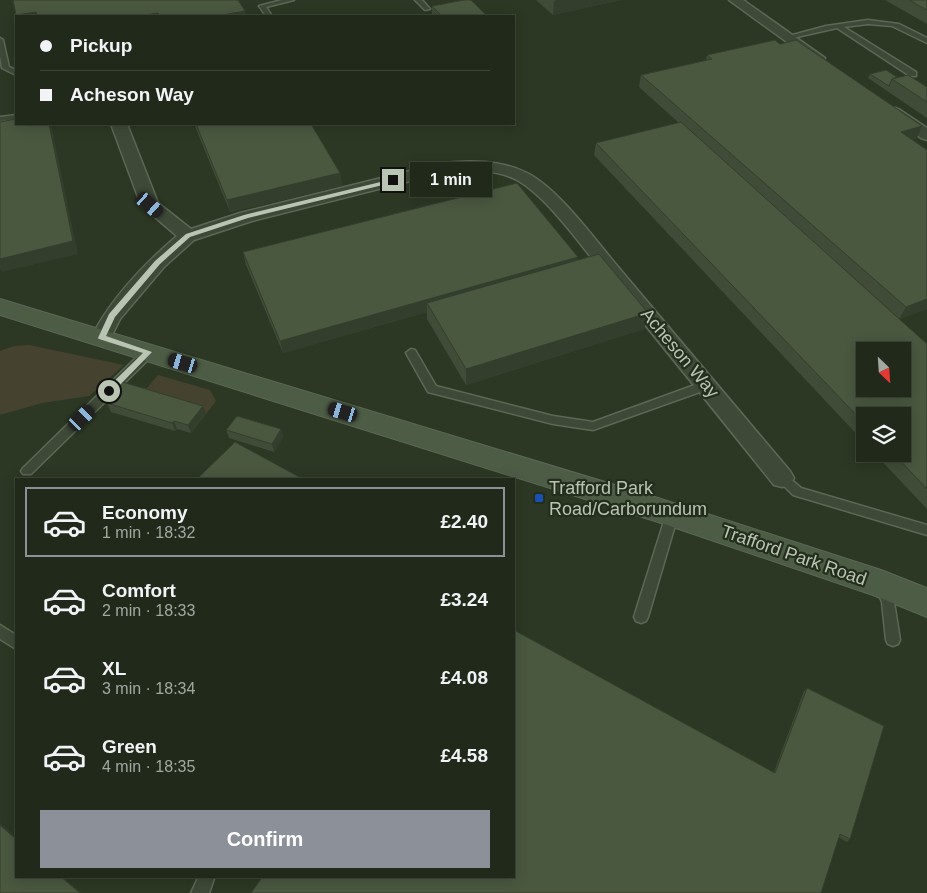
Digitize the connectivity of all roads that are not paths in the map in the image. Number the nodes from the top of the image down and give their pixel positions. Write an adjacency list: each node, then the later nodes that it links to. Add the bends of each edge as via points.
1 (291, 0): 5 (lane, via 262,6)
2 (418, 0): 4 (lane)
3 (735, 0): 8 (street)
4 (427, 9)
5 (268, 15)
6 (840, 27): 8 (lane); 9 (lane, via 864,22 893,24); 13 (lane)
7 (0, 40): 10 (lane)
8 (789, 41): 11 (street)
9 (927, 41)
10 (2, 63): 12 (lane)
11 (833, 69)
12 (15, 72)
13 (913, 74)
14 (880, 102): 18 (street)
15 (15, 117): 16 (lane)
16 (0, 119)
17 (119, 125): 19 (street, via 150,205)
18 (927, 135)
19 (188, 236): 21 (street, Acheson Way, via 157,263 112,316); 24 (street, Acheson Way, via 246,217 442,168 483,166 509,171 540,188)
20 (2, 310): 21 (street, Trafford Park Road)
21 (101, 338): 22 (street, Trafford Park Road)
22 (149, 352): 25 (lane); 27 (street, Trafford Park Road)
23 (411, 353): 24 (lane, via 432,389 552,420 593,426)
24 (707, 385): 26 (street, Acheson Way)
25 (27, 471)
26 (782, 478): 28 (lane, via 797,492)
27 (672, 514): 29 (street, Trafford Park Road); 31 (lane)
28 (927, 530)
29 (881, 584): 30 (street, Trafford Park Road); 33 (lane, via 888,602)
30 (927, 603)
31 (641, 617)
32 (0, 631): 34 (lane)
33 (893, 640)
34 (15, 642)
35 (207, 878): 36 (lane)
36 (199, 893)

